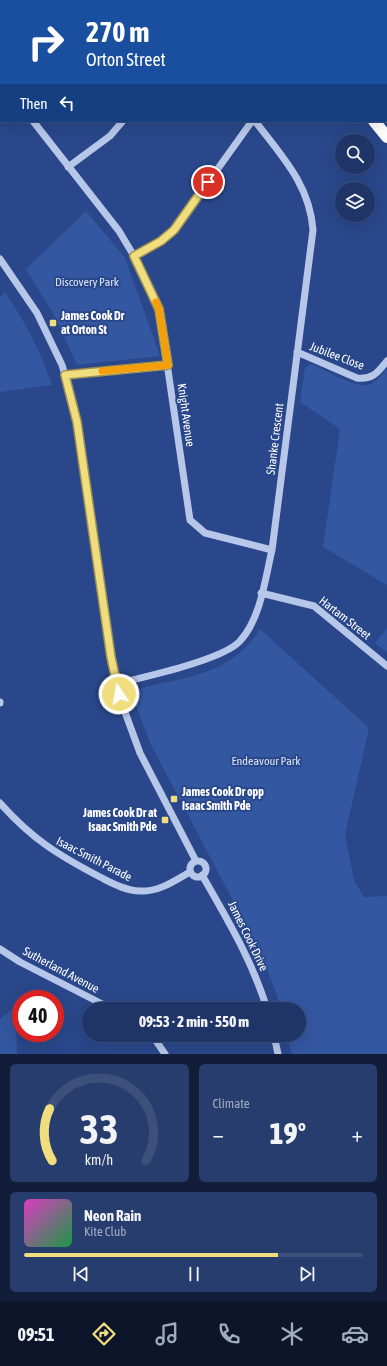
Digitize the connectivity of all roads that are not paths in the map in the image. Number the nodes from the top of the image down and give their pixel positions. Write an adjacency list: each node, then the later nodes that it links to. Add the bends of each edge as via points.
1 (34, 122): 7 (street, Knight Avenue)
2 (122, 122): 7 (street, via 110,136)
3 (251, 122): 8 (street, via 174,230 161,241)
4 (256, 122): 10 (street, Shanke Crescent, via 301,183 312,215 313,241)
5 (375, 122): 6 (highway)
6 (387, 138)
7 (68, 167): 8 (street, Knight Avenue, via 119,230)
8 (134, 256): 12 (street, Knight Avenue, via 159,309)
9 (0, 259): 13 (street, via 38,313)
10 (297, 352): 11 (street, Jubilee Close, via 366,379 373,376); 14 (street, Shanke Crescent)
11 (387, 361)
12 (168, 365): 13 (street); 14 (street, Knight Avenue, via 190,520 205,532)
13 (65, 375): 17 (street, via 77,422)
14 (272, 550): 15 (street, Shanke Crescent)
15 (261, 594): 16 (street, Hartam Street, via 314,606); 17 (street, Shanke Crescent, via 253,620 239,642 216,656)
16 (387, 666)
17 (116, 684): 19 (street, via 126,719 140,753)
18 (0, 803): 20 (street, Isaac Smith Parade, via 45,846 119,886 140,892 154,890)
19 (196, 861): 20 (street, via 191,865); 21 (street, via 204,864 205,870)
20 (190, 872): 21 (street, via 196,876)
21 (202, 875): 24 (street, James Cook Drive, via 246,953)
22 (0, 949): 23 (street, Sutherland Avenue)
23 (98, 1002)
24 (264, 1002)
25 (157, 1042): 27 (street)
26 (275, 1042): 28 (street)
27 (166, 1054)
28 (278, 1054)

